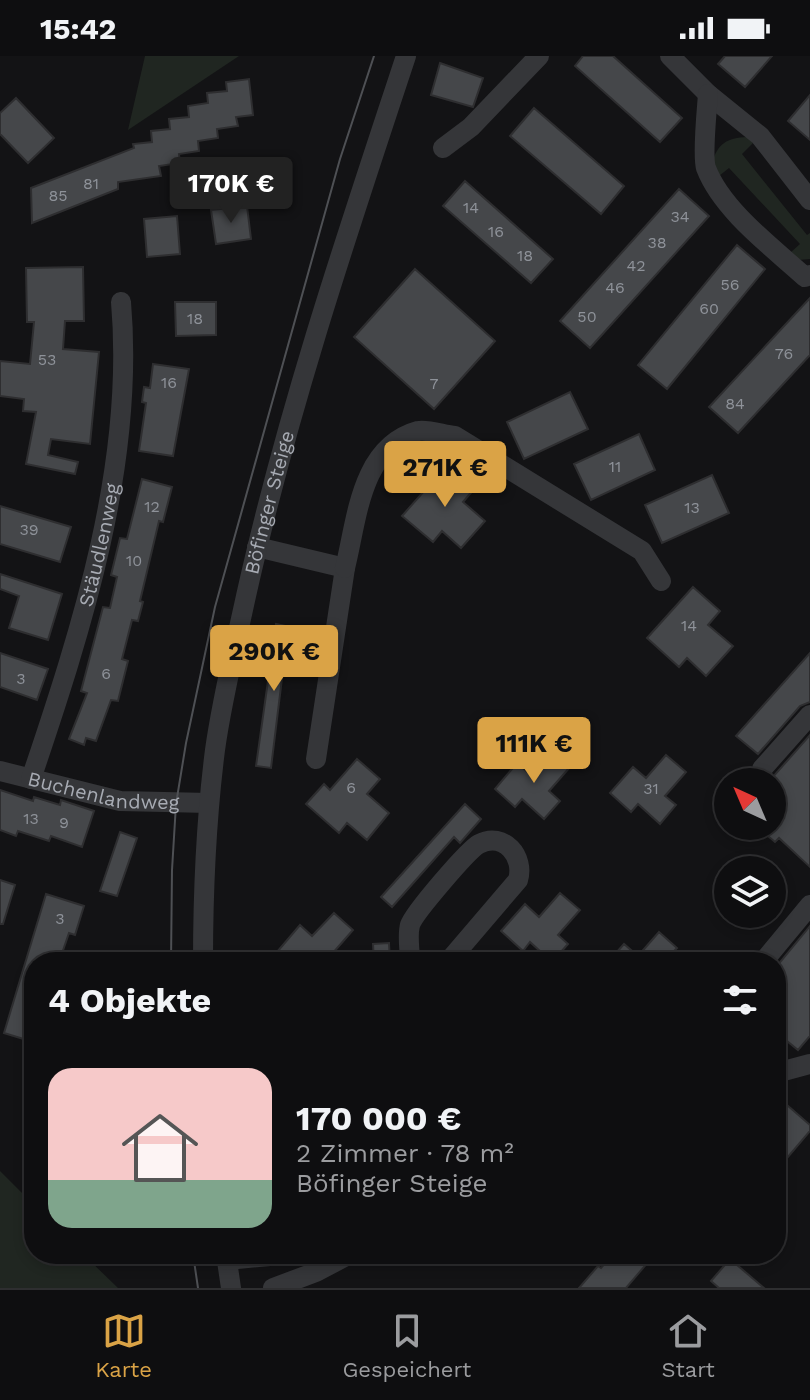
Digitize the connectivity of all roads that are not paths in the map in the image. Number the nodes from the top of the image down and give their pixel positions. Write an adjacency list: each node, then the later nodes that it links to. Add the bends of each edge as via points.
1 (406, 56): 11 (street, Böfinger Steige, via 294,405)
2 (539, 56): 7 (street, via 471,127)
3 (670, 56): 4 (street)
4 (708, 94): 5 (street); 6 (street)
5 (744, 124): 6 (street, via 722,130); 8 (street, via 760,136)
6 (706, 147): 9 (street, via 705,166 724,198 805,277)
7 (443, 148)
8 (810, 200)
9 (810, 275)
10 (121, 302): 18 (street, Stäudlenweg, via 124,354 105,521)
11 (257, 547): 12 (street); 19 (street, Böfinger Steige, via 215,749)
12 (345, 568): 13 (street, via 366,478 378,458 420,430 455,436 642,551); 15 (street)
13 (661, 581)
14 (808, 723): 16 (street)
15 (316, 759)
16 (763, 768)
17 (0, 771): 18 (street, Buchenlandweg)
18 (31, 779): 19 (street, Buchenlandweg, via 120,801)
19 (209, 803): 21 (street, Böfinger Steige)
20 (810, 905): 24 (street)
21 (203, 952)
22 (410, 952): 23 (street, via 410,927 417,913 475,847 504,843 518,859 518,880)
23 (457, 952)
24 (771, 952)
25 (810, 1064): 26 (street)
26 (786, 1070)
27 (228, 1264): 29 (street)
28 (331, 1264): 30 (street)
29 (231, 1288)
30 (273, 1288)

